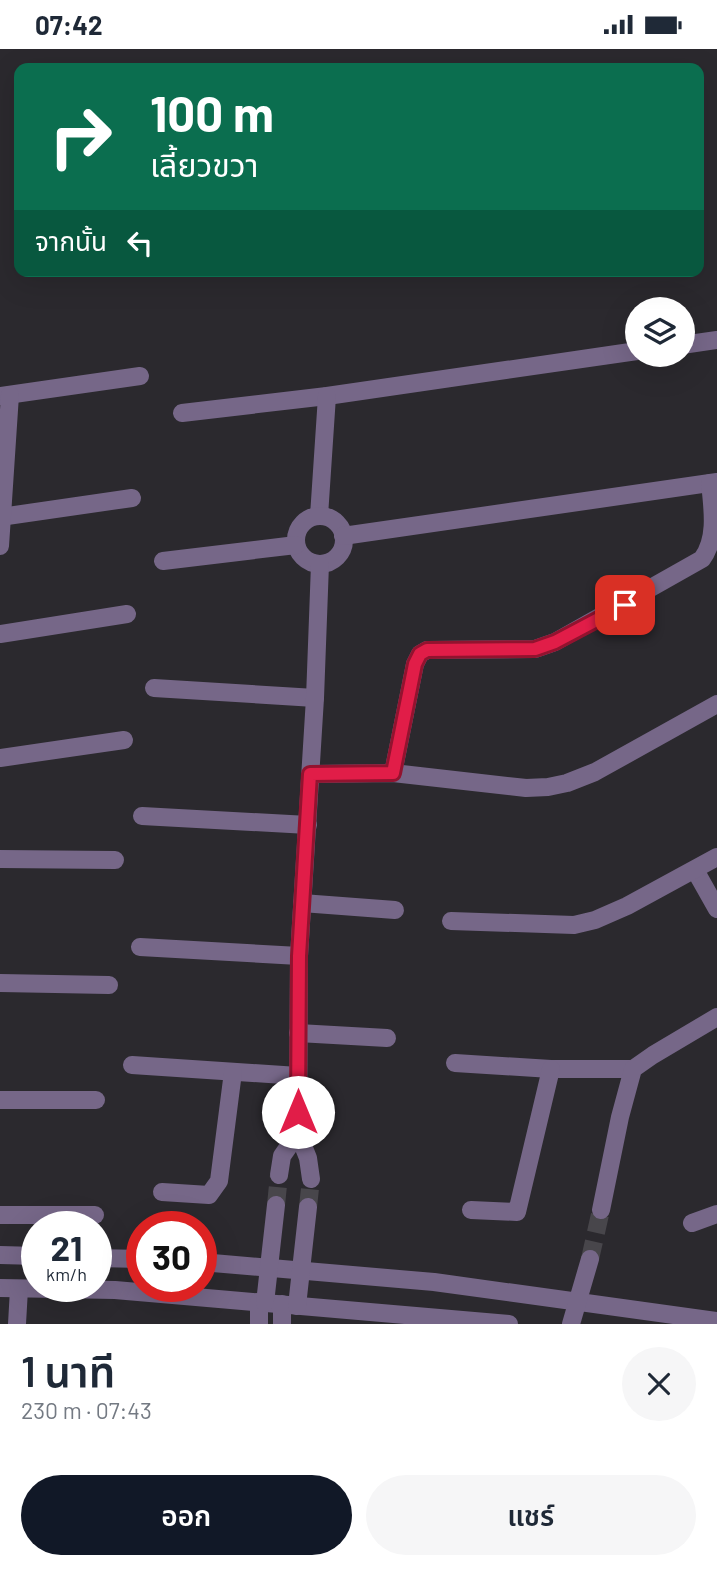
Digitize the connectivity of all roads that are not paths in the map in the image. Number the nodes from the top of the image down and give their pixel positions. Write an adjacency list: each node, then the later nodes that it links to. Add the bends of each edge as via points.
1 (717, 339): 2 (street)
2 (695, 343)
3 (625, 353): 6 (street)
4 (140, 376): 5 (street)
5 (5, 395): 10 (street)
6 (327, 396): 7 (street); 11 (street)
7 (182, 413)
8 (713, 483): 12 (street); 24 (street, via 717,536 713,549 627,603 535,649 427,650 420,654)
9 (132, 498): 10 (street)
10 (1, 516): 14 (street)
11 (319, 516): 12 (street, via 334,522); 13 (street, via 298,529)
12 (343, 536): 16 (street, via 336,558)
13 (296, 545): 15 (street); 16 (street, via 305,559)
14 (0, 547)
15 (163, 561)
16 (320, 564): 20 (street)
17 (127, 614): 18 (street)
18 (0, 634)
19 (154, 688): 20 (street)
20 (316, 698): 25 (street)
21 (717, 704): 24 (street, via 595,772 566,783 526,788)
22 (124, 740): 23 (street)
23 (0, 758)
24 (393, 773): 25 (street)
25 (310, 774): 27 (street)
26 (142, 815): 27 (street)
27 (308, 825): 32 (street)
28 (717, 857): 31 (street)
29 (0, 859): 30 (street)
30 (115, 860)
31 (695, 870): 33 (street); 35 (street, via 627,906 574,925)
32 (302, 903): 34 (street); 37 (street)
33 (717, 909)
34 (395, 910)
35 (451, 921)
36 (140, 947): 37 (street)
37 (299, 956): 41 (street)
38 (0, 983): 39 (street)
39 (109, 985)
40 (717, 1017): 46 (street)
41 (298, 1033): 42 (street); 48 (street)
42 (387, 1038)
43 (456, 1063): 45 (street)
44 (132, 1065): 47 (street)
45 (551, 1069): 46 (street); 57 (street, via 517,1212)
46 (633, 1069): 58 (street)
47 (233, 1072): 48 (street); 54 (street, via 219,1181 209,1195)
48 (298, 1076): 51 (street)
49 (0, 1100): 50 (street)
50 (96, 1100)
51 (298, 1133): 52 (street, via 282,1156); 53 (street)
52 (279, 1175)
53 (311, 1179)
54 (162, 1192)
55 (276, 1205): 67 (street)
56 (308, 1207): 68 (street)
57 (471, 1210)
58 (601, 1210)
59 (717, 1214): 62 (street)
60 (0, 1215): 61 (street)
61 (21, 1215)
62 (692, 1223)
63 (0, 1255): 64 (street)
64 (21, 1256)
65 (590, 1259): 71 (street)
66 (217, 1263): 67 (street)
67 (268, 1268): 68 (street); 72 (street)
68 (302, 1270): 71 (street); 72 (street)
69 (0, 1288): 70 (street)
70 (19, 1289): 72 (street, via 115,1290); 74 (street)
71 (578, 1302): 73 (street); 78 (street)
72 (276, 1304): 75 (street); 76 (street); 77 (street)
73 (717, 1321)
74 (17, 1324)
75 (259, 1324)
76 (282, 1324)
77 (509, 1324)
78 (571, 1324)

